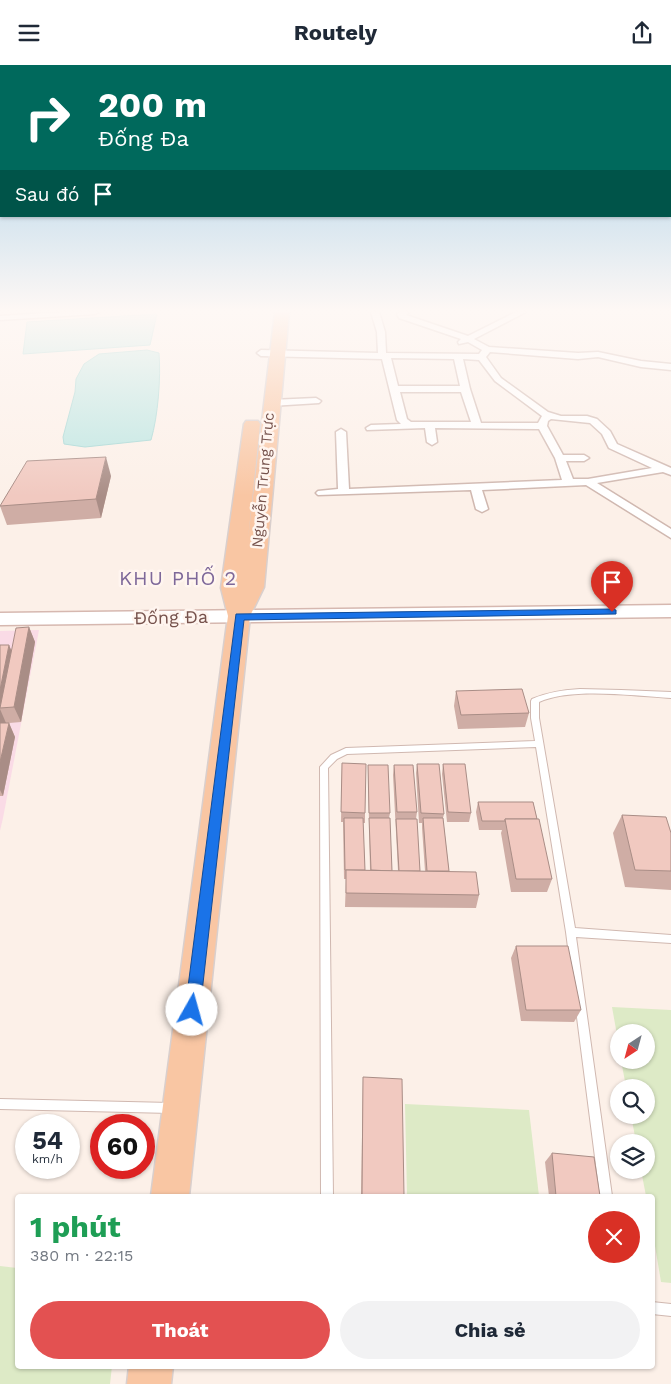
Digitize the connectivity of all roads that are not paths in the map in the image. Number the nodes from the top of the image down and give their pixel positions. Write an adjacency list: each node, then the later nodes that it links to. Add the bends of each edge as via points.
1 (259, 374): 29 (main road, Nguyễn Trung Trực, via 232,587)
2 (268, 374): 9 (main road, Nguyễn Trung Trực)
3 (389, 374): 6 (street)
4 (462, 374): 7 (street)
5 (491, 374): 10 (street, via 500,383)
6 (394, 389): 7 (street); 11 (street, via 402,420)
7 (465, 389): 13 (street)
8 (316, 401): 9 (street)
9 (270, 403): 29 (main road, Nguyễn Trung Trực, via 253,587)
10 (553, 417): 14 (street, via 543,421); 20 (street, via 598,422 608,433 613,446)
11 (409, 425): 12 (street); 15 (street)
12 (429, 425): 13 (street); 17 (street)
13 (477, 425): 14 (street)
14 (542, 426): 18 (street)
15 (371, 428)
16 (341, 432): 24 (street)
17 (432, 442)
18 (560, 458): 19 (street); 21 (street)
19 (584, 458)
20 (667, 471): 22 (street)
21 (568, 482): 22 (street); 23 (street)
22 (589, 482): 27 (street)
23 (476, 487): 24 (street); 26 (street)
24 (344, 492): 25 (street)
25 (322, 493)
26 (482, 509)
27 (671, 534)
28 (671, 611): 29 (street, Đống Đa)
29 (239, 616): 30 (street, Đống Đa); 36 (main road, Nguyễn Trung Trực)
30 (0, 619)
31 (671, 695): 32 (lane, via 571,692 542,696 535,701)
32 (540, 744): 33 (lane); 38 (lane, via 346,751 324,767)
33 (571, 931): 34 (lane); 39 (lane)
34 (671, 939)
35 (0, 1105): 36 (lane)
36 (180, 1108): 37 (main road, Nguyễn Trung Trực)
37 (170, 1194)
38 (327, 1194)
39 (606, 1194)
40 (655, 1307): 41 (lane)
41 (671, 1310)
42 (151, 1369): 43 (main road)
43 (149, 1384)

